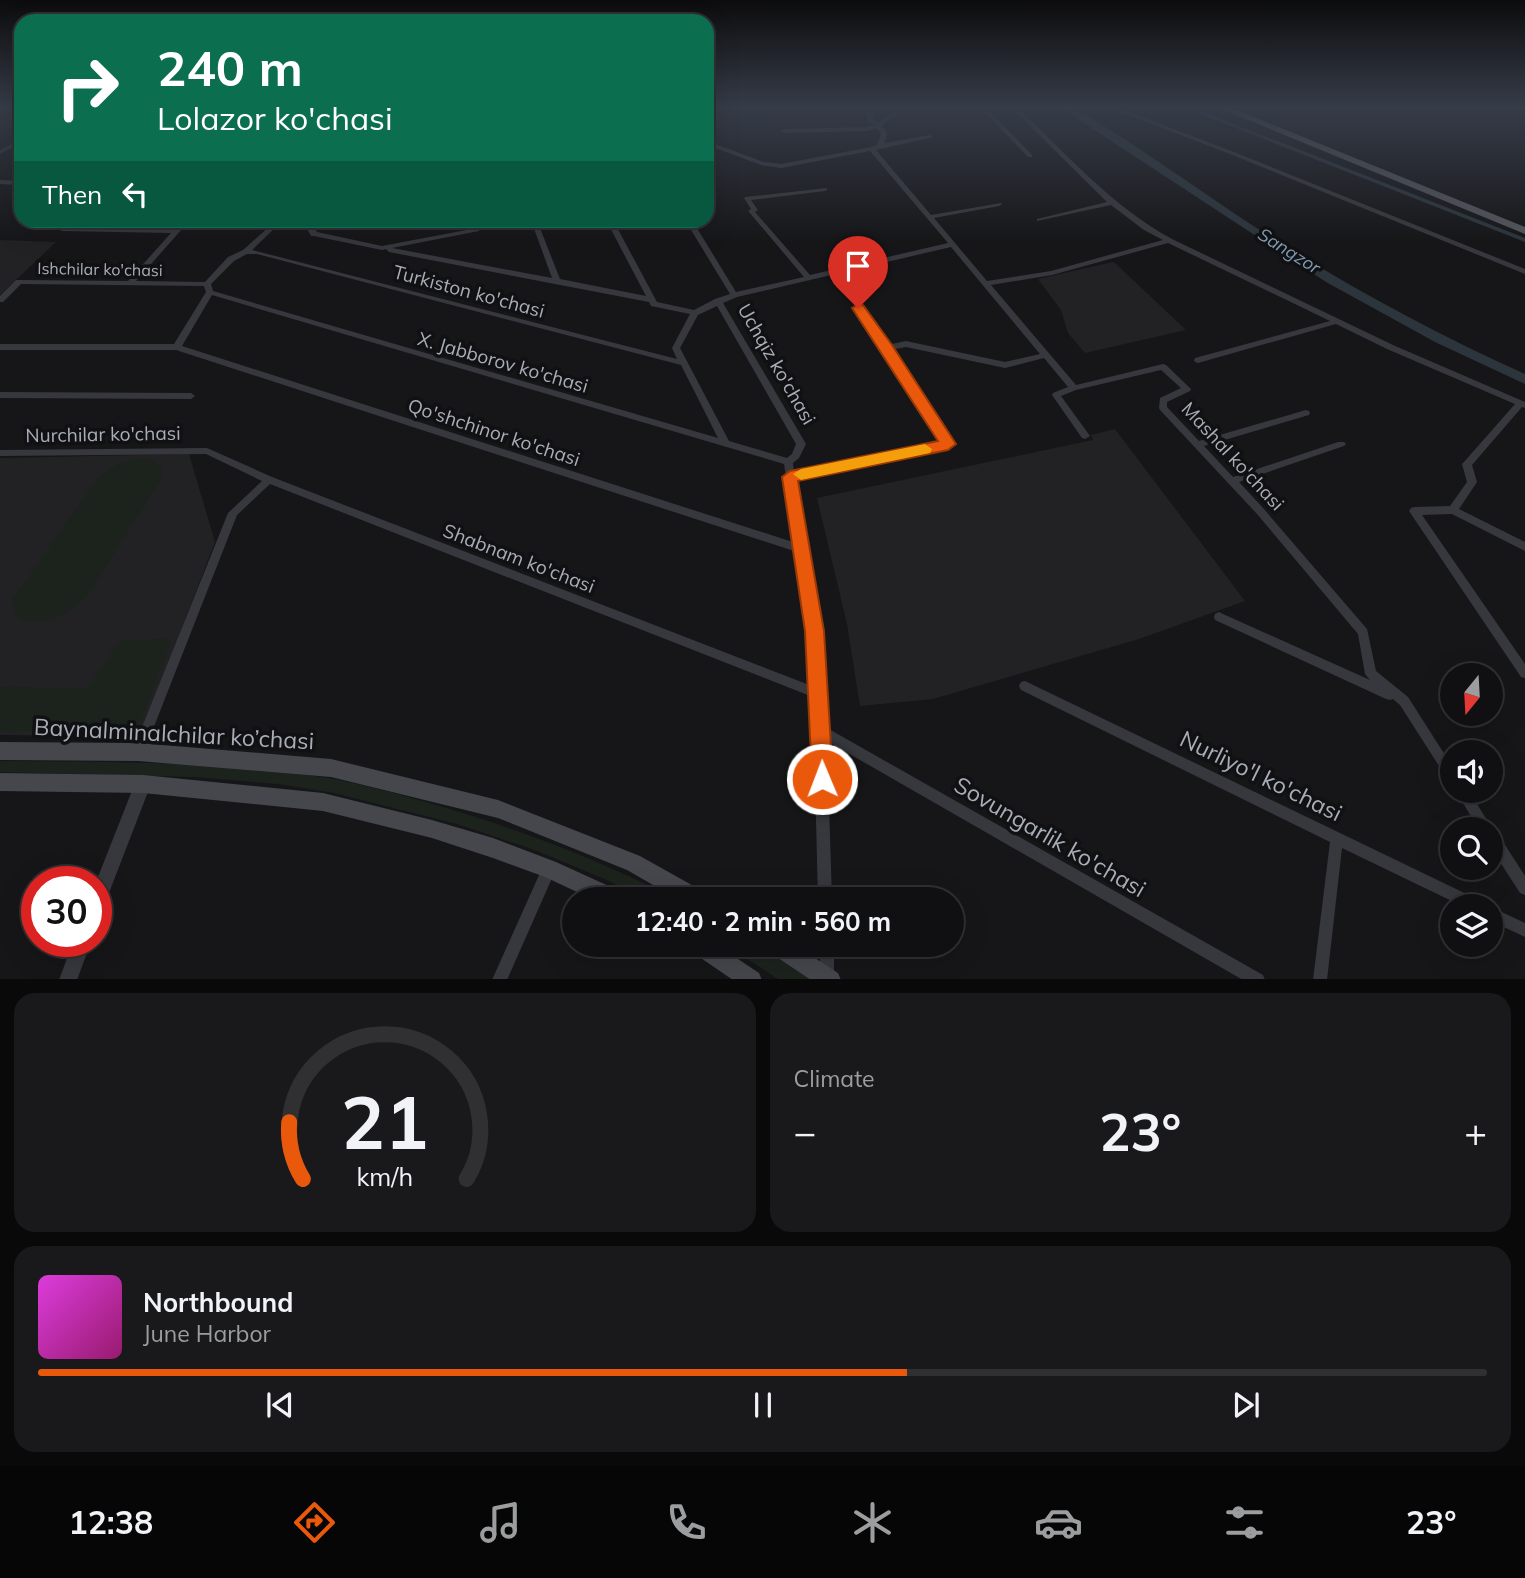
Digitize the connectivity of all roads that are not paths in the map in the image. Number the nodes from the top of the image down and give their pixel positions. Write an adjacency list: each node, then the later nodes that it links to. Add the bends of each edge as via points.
1 (732, 152): 2 (street, via 781,166)
2 (853, 152)
3 (880, 152): 13 (street)
4 (1026, 152): 9 (street)
5 (1060, 152): 11 (street)
6 (1229, 152): 30 (street)
7 (1331, 152): 25 (main road)
8 (1344, 152): 15 (main road)
9 (1030, 156)
10 (825, 189): 31 (street, via 747,198 755,210 751,211)
11 (1114, 202): 14 (street); 26 (street, via 1146,229)
12 (999, 204): 13 (street)
13 (930, 217): 27 (street)
14 (1039, 220)
15 (1525, 225)
16 (180, 228): 24 (street)
17 (271, 228): 29 (street)
18 (311, 228): 28 (street, via 314,234)
19 (537, 228): 32 (street)
20 (613, 228): 38 (street)
21 (693, 228): 36 (street, Uchqiz ko'chasi)
22 (62, 229): 24 (street)
23 (477, 230): 28 (street)
24 (178, 231): 33 (street)
25 (1525, 231)
26 (1169, 241): 34 (street, via 1052,273); 42 (street)
27 (953, 244): 31 (street); 34 (street)
28 (382, 248): 32 (street)
29 (246, 252): 35 (street, via 231,259); 48 (street, Turkiston ko'chasi)
30 (1525, 272)
31 (808, 277): 36 (street)
32 (557, 281): 38 (street)
33 (130, 283): 35 (street, Ishchilar ko'chasi); 37 (street, Ishchilar ko'chasi, via 19,282)
34 (986, 284): 46 (street)
35 (209, 288): 44 (street); 55 (street, X. Jabborov ko'chasi)
36 (734, 295): 39 (street)
37 (0, 300)
38 (652, 300): 41 (street)
39 (718, 301): 41 (street); 60 (street, Uchqiz ko'chasi, via 801,444)
40 (858, 308): 45 (street)
41 (695, 313): 48 (street, via 676,348)
42 (1336, 322): 47 (street); 52 (street)
43 (0, 347): 44 (street)
44 (177, 347): 66 (street, Qo'shchinor ko'chasi)
45 (887, 348): 46 (street, via 906,344 1005,365); 61 (street, via 948,444)
46 (1046, 355): 49 (street)
47 (1198, 360)
48 (684, 363): 55 (street)
49 (1074, 388): 54 (street, via 1056,395); 57 (street, Mashal ko'chasi, via 1163,367 1187,389 1167,396 1163,408)
50 (0, 396): 51 (street, Nurchilar ko'chasi)
51 (191, 396)
52 (1523, 404): 64 (street, via 1467,464 1472,482)
53 (1306, 413): 57 (street)
54 (1085, 436)
55 (726, 444): 60 (street, X. Jabborov ko'chasi)
56 (1341, 444): 63 (street)
57 (1197, 445): 63 (street, Mashal ko'chasi)
58 (207, 451): 59 (street, Nurchilar ko'chasi); 62 (street, Shabnam ko'chasi)
59 (0, 453)
60 (788, 461): 61 (street, Uchqiz ko'chasi)
61 (790, 477): 66 (street, Uchqiz ko'chasi)
62 (269, 480): 70 (street, Shabnam ko'chasi); 74 (street, via 233,513)
63 (1231, 481): 71 (street, Mashal ko'chasi, via 1363,632 1371,674)
64 (1454, 510): 65 (street); 68 (street, via 1414,511)
65 (1525, 547)
66 (801, 549): 70 (street, Uchqiz ko'chasi)
67 (1219, 617): 71 (street)
68 (1525, 673)
69 (1025, 686): 78 (street, Nurliyo'l ko'chasi)
70 (820, 694): 72 (street, Uchqiz ko'chasi)
71 (1404, 701): 75 (street, Mashal ko'chasi)
72 (821, 731): 84 (street, Uchqiz ko'chasi); 97 (street, Sovungarlik ko'chasi)
73 (0, 751): 74 (main road, Baynalminalchilar ko’chasi)
74 (138, 752): 83 (main road, Baynalminalchilar ko’chasi, via 331,768 426,790 498,809 633,863)
75 (1440, 757)
76 (0, 782): 77 (main road)
77 (142, 784): 80 (street); 81 (main road, via 323,802 432,829)
78 (1337, 838): 86 (street, Nurliyo'l ko'chasi); 98 (street)
79 (1503, 854): 85 (street)
80 (111, 866)
81 (549, 869): 82 (main road); 94 (street)
82 (588, 887)
83 (676, 887)
84 (825, 887)
85 (1525, 888)
86 (1451, 894)
87 (1503, 920): 88 (street)
88 (1525, 930)
89 (76, 957): 93 (street)
90 (718, 957): 95 (main road)
91 (795, 957): 96 (main road)
92 (828, 957): 96 (street)
93 (68, 979)
94 (499, 979)
95 (752, 979)
96 (829, 979)
97 (1258, 979)
98 (1320, 979)

